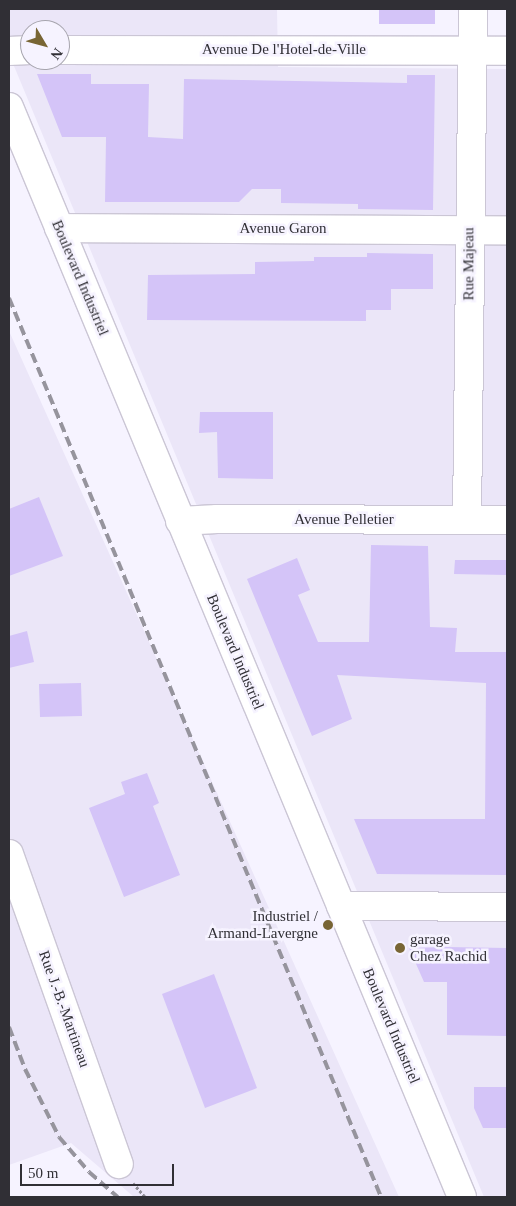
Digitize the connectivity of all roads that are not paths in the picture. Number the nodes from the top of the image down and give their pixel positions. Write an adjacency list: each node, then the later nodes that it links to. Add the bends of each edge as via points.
1 (473, 9): 3 (street, Rue Majeau)
2 (70, 50): 3 (street, Avenue De l'Hotel-de-Ville)
3 (472, 51): 4 (street, Avenue De l'Hotel-de-Ville); 7 (street, Rue Majeau)
4 (507, 51)
5 (9, 107): 6 (street, Boulevard Industriel)
6 (59, 228): 7 (street, Avenue Garon); 11 (street, Boulevard Industriel)
7 (469, 230): 8 (street, Avenue Garon); 9 (street, Rue Majeau)
8 (507, 230)
9 (467, 520): 10 (street, Avenue Pelletier); 11 (street, Avenue Pelletier)
10 (507, 520)
11 (180, 521): 13 (street, Boulevard Industriel)
12 (9, 854): 15 (street, Rue J.-B.-Martineau)
13 (342, 906): 14 (street); 16 (street, Boulevard Industriel)
14 (507, 907)
15 (119, 1164)
16 (462, 1197)

